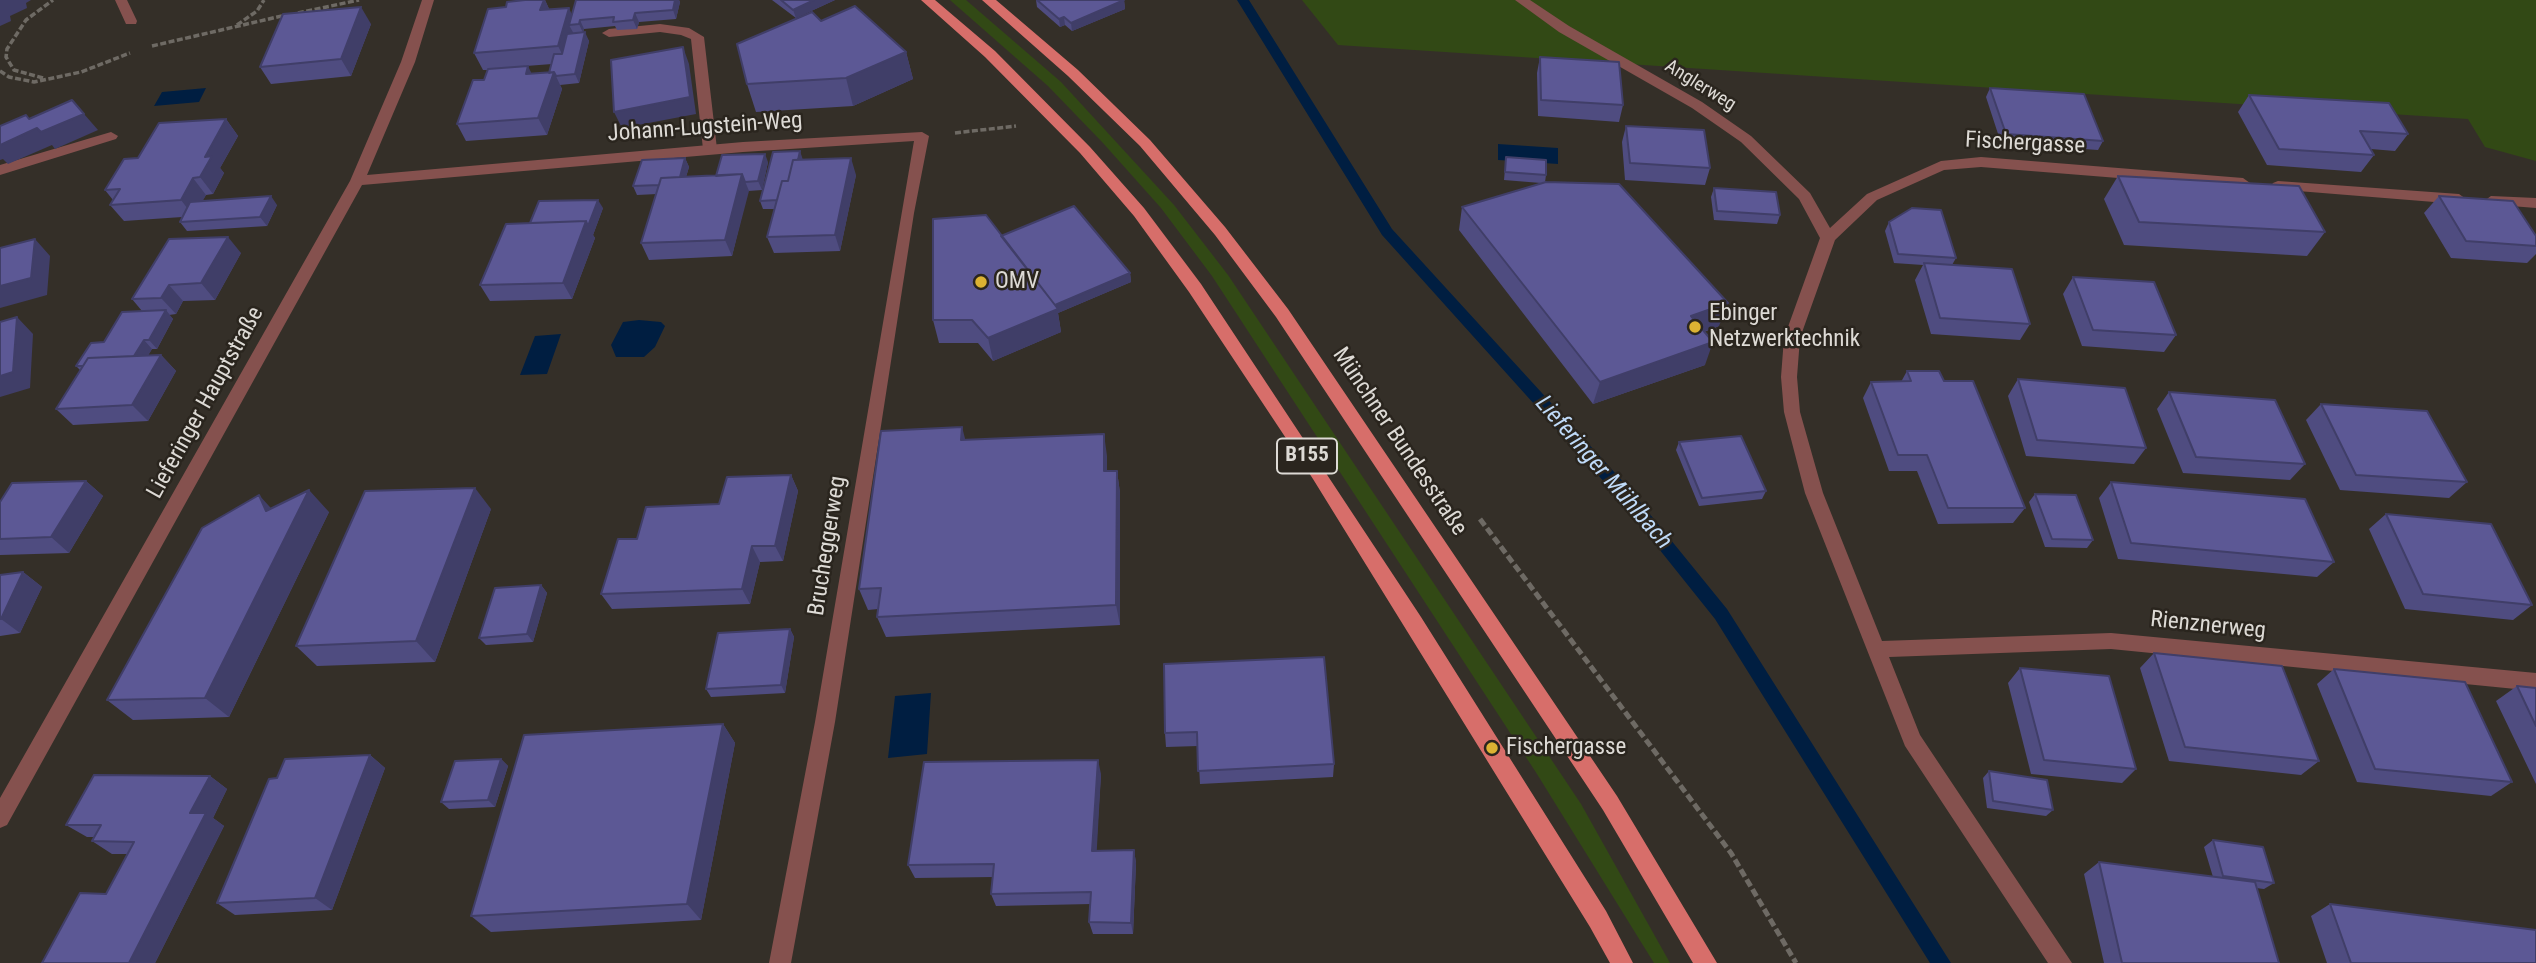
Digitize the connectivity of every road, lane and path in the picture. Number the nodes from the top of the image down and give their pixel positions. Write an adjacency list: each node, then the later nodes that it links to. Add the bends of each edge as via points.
1 (53, 0): 15 (path, via 26,20 10,40 6,57 14,70)
2 (121, 0): 9 (street)
3 (264, 0): 10 (path, via 257,11)
4 (359, 0): 10 (path)
5 (428, 0): 21 (street, Lieferinger Hauptstraße, via 408,62)
6 (927, 0): 16 (main road, B155)
7 (988, 0): 30 (main road, Münchner Bundesstraße / B155, via 1073,73 1145,144 1282,313 1610,803)
8 (1521, 0): 23 (street, Anglerweg, via 1746,139 1804,196)
9 (131, 21)
10 (231, 28): 12 (path)
11 (609, 33): 19 (street, via 660,28 697,37)
12 (150, 47)
13 (137, 50): 15 (path, via 81,72)
14 (0, 71): 15 (path, via 23,81)
15 (47, 79)
16 (1054, 117): 18 (path, via 1023,126); 29 (main road, B155, via 1139,212 1251,370 1492,748)
17 (111, 136): 20 (street)
18 (922, 136): 19 (street, Johann-Lugstein-Weg); 28 (street, Brucheggerweg, via 825,722)
19 (710, 149): 21 (street, Johann-Lugstein-Weg)
20 (0, 170)
21 (357, 181): 27 (street, Lieferinger Hauptstraße)
22 (2536, 203): 23 (street, Fischergasse, via 1981,162 1941,166 1872,197)
23 (1828, 238): 25 (street, Fischergasse, via 1792,338 1792,412 1814,494)
24 (1480, 519): 31 (path, via 1731,853)
25 (1875, 649): 26 (street, Rienznerweg, via 2110,641); 32 (street, Fischergasse, via 1912,740)
26 (2536, 682)
27 (0, 818)
28 (780, 963)
29 (1622, 963)
30 (1706, 963)
31 (1796, 963)
32 (2061, 963)

